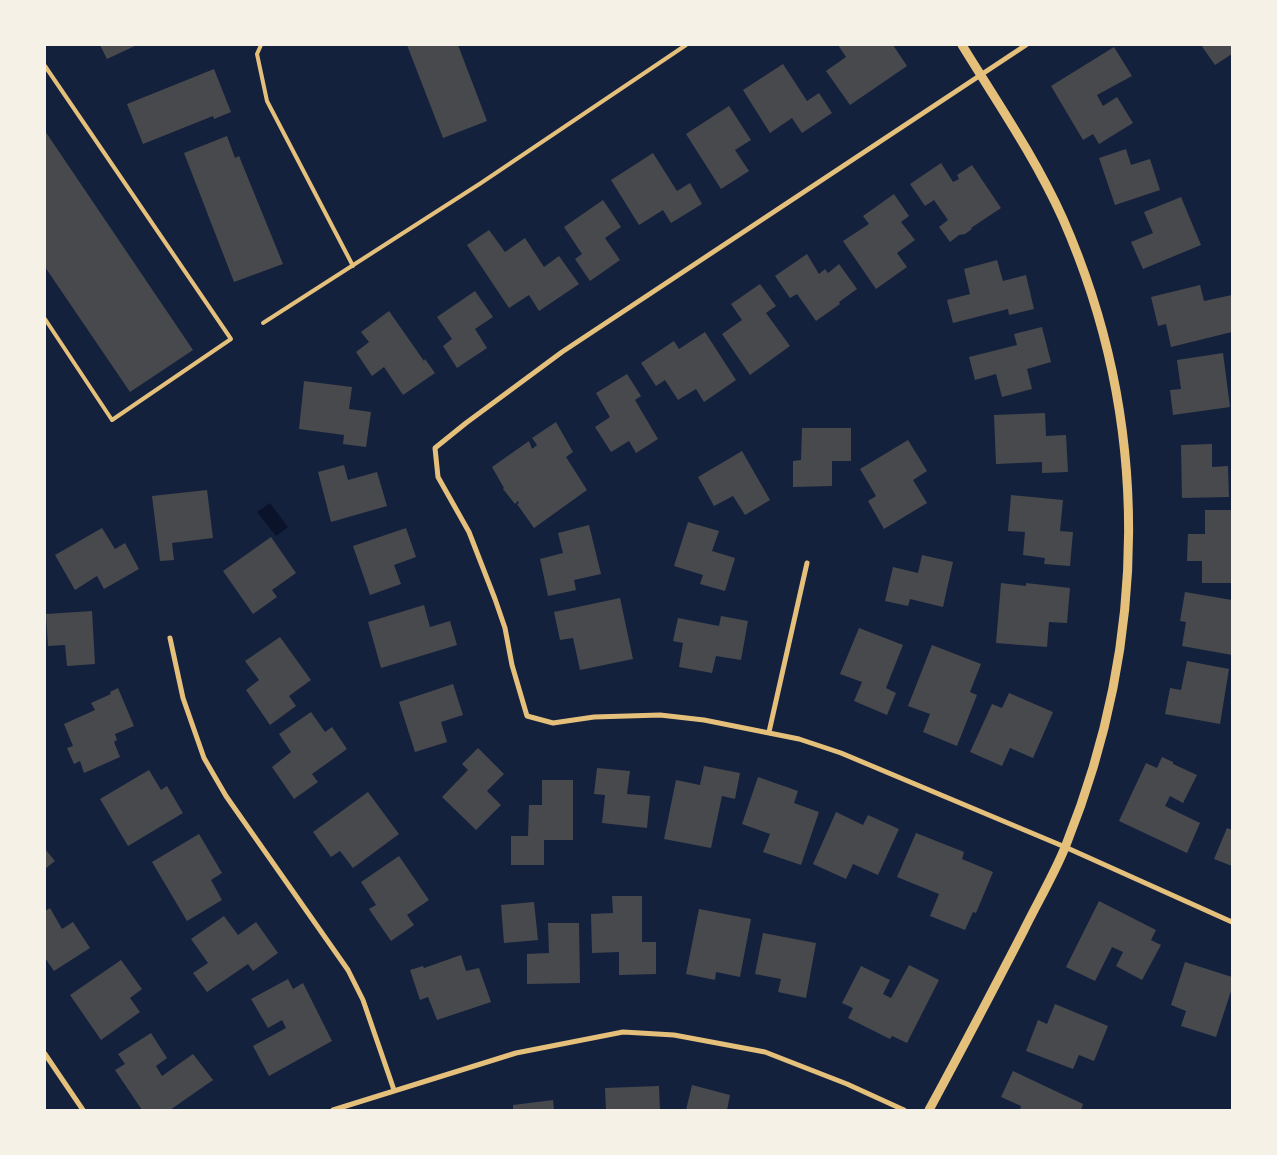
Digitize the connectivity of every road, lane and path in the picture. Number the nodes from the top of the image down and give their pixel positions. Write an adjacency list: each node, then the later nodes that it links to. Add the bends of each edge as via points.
1 (261, 45): 7 (lane, via 257,54 268,101)
2 (686, 45): 7 (lane)
3 (962, 45): 6 (street)
4 (1026, 45): 6 (street)
5 (45, 66): 8 (lane, via 231,339 112,420)
6 (980, 75): 12 (street, via 562,352 436,448 438,477 469,532 495,598 527,716 553,722 660,715); 13 (street, via 1023,141 1073,243 1112,369 1127,472 1129,550 1120,654 1102,739)
7 (353, 266): 9 (lane)
8 (45, 319)
9 (263, 323)
10 (807, 563): 12 (street)
11 (170, 638): 16 (street, via 183,698 204,758 226,796 348,970 363,1000)
12 (769, 732): 13 (street, via 841,753)
13 (1065, 847): 14 (street); 20 (street)
14 (1232, 922)
15 (45, 1054): 17 (street)
16 (394, 1090): 18 (street); 19 (street, via 516,1053 623,1032 674,1035 765,1052)
17 (83, 1110)
18 (333, 1110)
19 (904, 1110)
20 (929, 1110)

